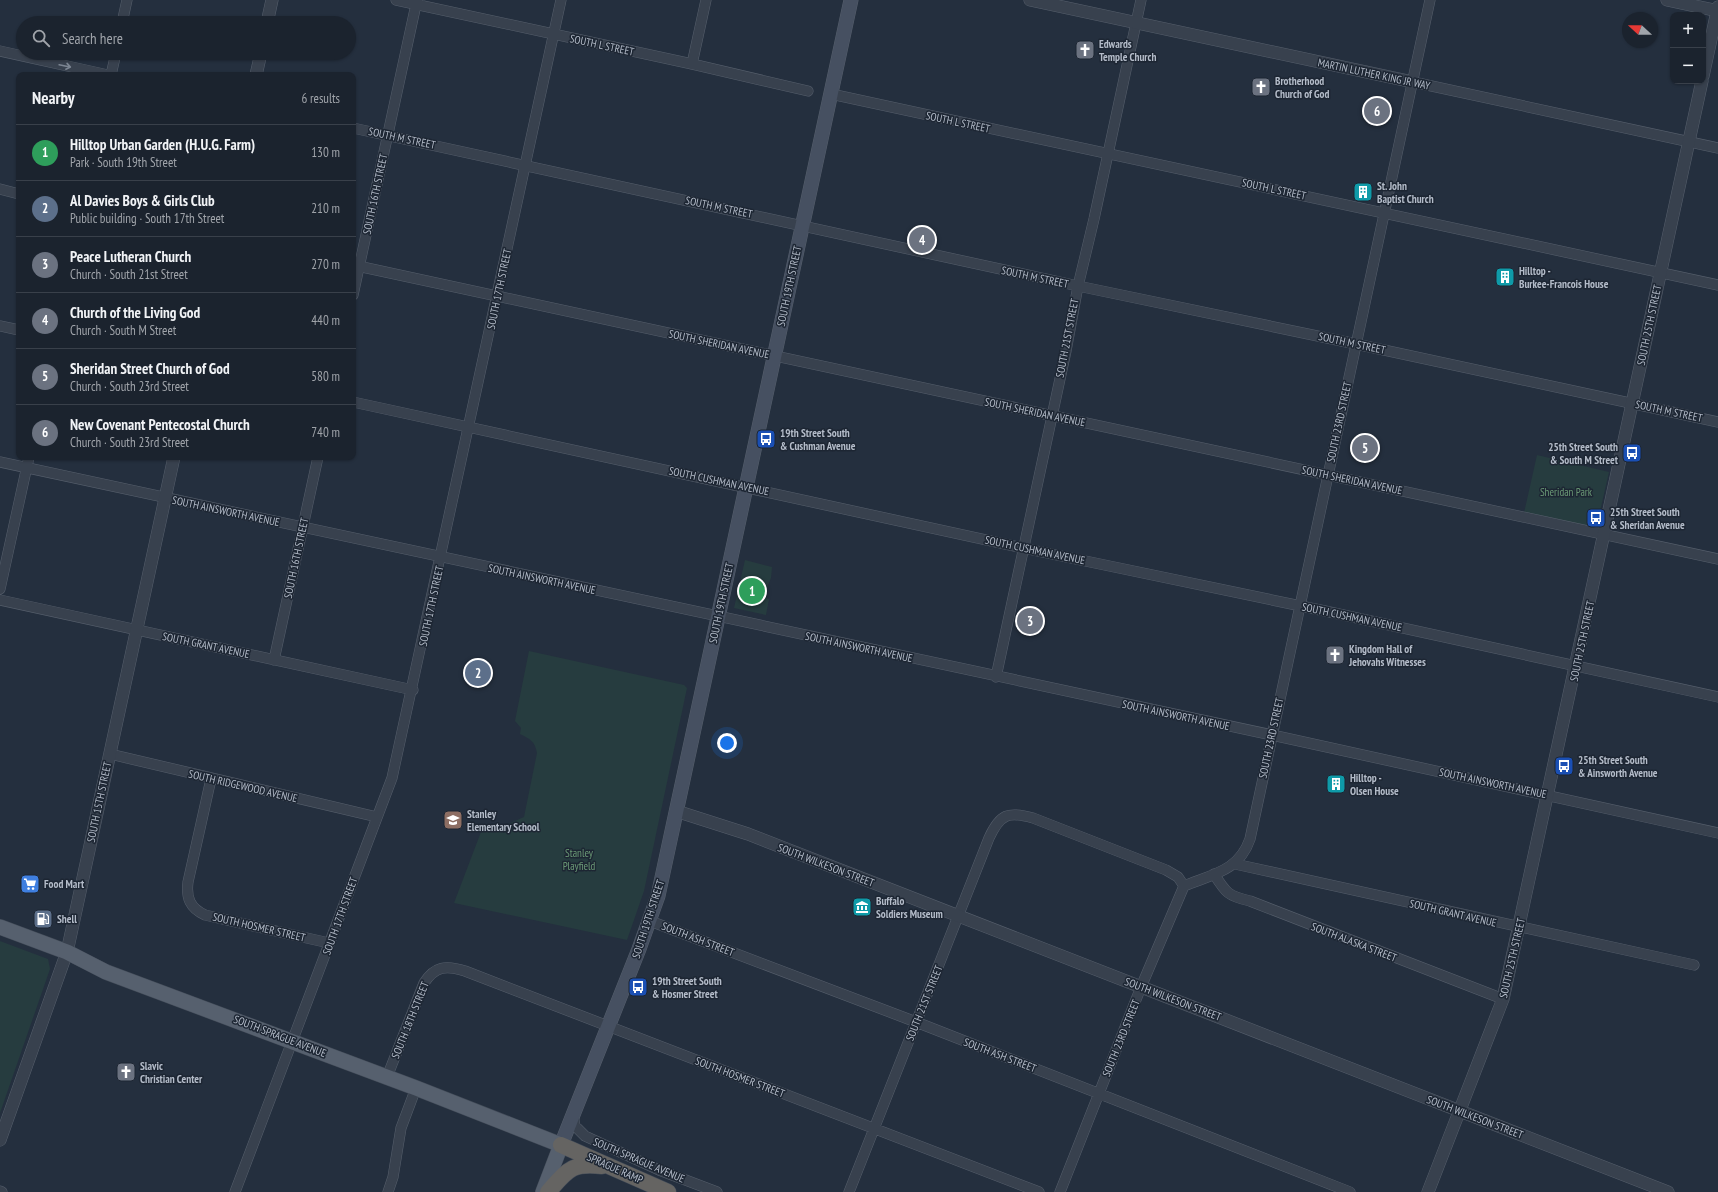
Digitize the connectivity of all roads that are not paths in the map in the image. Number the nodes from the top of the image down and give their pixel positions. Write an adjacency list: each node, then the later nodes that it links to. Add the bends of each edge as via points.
1 (127, 0): 13 (street)
2 (272, 0): 14 (street)
3 (396, 0): 11 (street, SOUTH L STREET)
4 (561, 0): 16 (street, SOUTH 17TH STREET)
5 (706, 0): 23 (street)
6 (851, 0): 30 (main road, SOUTH 19TH STREET)
7 (1030, 0): 15 (street, MARTIN LUTHER KING JR WAY)
8 (1141, 0): 15 (street, SOUTH 21ST STREET)
9 (1430, 0): 27 (street, SOUTH 23RD STREET)
10 (1667, 0): 12 (street)
11 (416, 2): 16 (street, SOUTH L STREET); 32 (street, SOUTH 16TH STREET)
12 (1718, 9): 22 (street)
13 (124, 16)
14 (269, 16)
15 (1136, 23): 27 (street, MARTIN LUTHER KING JR WAY); 35 (street, SOUTH 21ST STREET)
16 (554, 34): 23 (street, SOUTH L STREET); 36 (street, SOUTH 17TH STREET)
17 (0, 51): 18 (street, one-way to 18)
18 (16, 55)
19 (41, 60): 24 (street, one-way to 24)
20 (114, 60): 25 (street)
21 (259, 60): 26 (street)
22 (1706, 63)
23 (692, 64): 29 (street, SOUTH L STREET)
24 (95, 72)
25 (110, 72)
26 (257, 72)
27 (1412, 82): 33 (street, MARTIN LUTHER KING JR WAY); 39 (street, SOUTH 23RD STREET)
28 (1701, 84): 33 (street, SOUTH 25TH STREET)
29 (808, 91)
30 (831, 94): 35 (street, SOUTH L STREET); 40 (main road, SOUTH 19TH STREET)
31 (356, 129): 32 (street, SOUTH M STREET)
32 (387, 135): 36 (street, SOUTH M STREET); 41 (street, SOUTH 16TH STREET)
33 (1689, 142): 34 (street, MARTIN LUTHER KING JR WAY); 42 (street, SOUTH 25TH STREET)
34 (1718, 148)
35 (1108, 154): 39 (street, SOUTH L STREET); 44 (street, SOUTH 21ST STREET)
36 (526, 165): 40 (street, SOUTH M STREET); 45 (street, SOUTH 17TH STREET)
37 (0, 189): 38 (street)
38 (16, 193)
39 (1384, 213): 42 (street, SOUTH L STREET); 48 (street, SOUTH 23RD STREET)
40 (802, 225): 44 (street, SOUTH M STREET); 49 (main road, SOUTH 19TH STREET)
41 (356, 266): 45 (street, SOUTH SHERIDAN AVENUE)
42 (1661, 273): 43 (street, SOUTH L STREET); 51 (street, SOUTH 25TH STREET)
43 (1718, 285)
44 (1078, 286): 48 (street, SOUTH M STREET); 52 (street, SOUTH 21ST STREET)
45 (497, 296): 49 (street, SOUTH SHERIDAN AVENUE); 54 (street, SOUTH 17TH STREET)
46 (0, 326): 47 (street)
47 (16, 329)
48 (1356, 344): 51 (street, SOUTH M STREET); 60 (street, SOUTH 23RD STREET)
49 (774, 356): 52 (street, SOUTH SHERIDAN AVENUE); 61 (main road, SOUTH 19TH STREET)
50 (356, 403): 54 (street, SOUTH CUSHMAN AVENUE)
51 (1632, 404): 53 (street, SOUTH M STREET); 64 (street, SOUTH 25TH STREET)
52 (1051, 416): 60 (street, SOUTH SHERIDAN AVENUE); 65 (street, SOUTH 21ST STREET)
53 (1718, 422)
54 (469, 427): 61 (street, SOUTH CUSHMAN AVENUE); 66 (street, SOUTH 17TH STREET)
55 (28, 460): 59 (street)
56 (173, 460): 62 (street, SOUTH 15TH STREET)
57 (317, 460): 63 (street, SOUTH 16TH STREET)
58 (0, 462): 59 (street, SOUTH AINSWORTH AVENUE)
59 (26, 467): 62 (street, SOUTH AINSWORTH AVENUE); 68 (street)
60 (1328, 475): 64 (street, SOUTH SHERIDAN AVENUE); 70 (street, SOUTH 23RD STREET)
61 (746, 487): 65 (street, SOUTH CUSHMAN AVENUE); 71 (main road, SOUTH 19TH STREET)
62 (165, 497): 63 (street, SOUTH AINSWORTH AVENUE); 72 (street, SOUTH 15TH STREET)
63 (303, 527): 66 (street, SOUTH AINSWORTH AVENUE); 73 (street, SOUTH 16TH STREET)
64 (1605, 535): 67 (street, SOUTH SHERIDAN AVENUE); 74 (street, SOUTH 25TH STREET)
65 (1023, 548): 70 (street, SOUTH CUSHMAN AVENUE); 75 (street, SOUTH 21ST STREET)
66 (442, 557): 71 (street, SOUTH AINSWORTH AVENUE); 76 (street, SOUTH 17TH STREET)
67 (1718, 559)
68 (0, 589)
69 (0, 600): 72 (street, SOUTH GRANT AVENUE)
70 (1300, 606): 74 (street, SOUTH CUSHMAN AVENUE); 78 (street, SOUTH 23RD STREET)
71 (718, 617): 75 (street, SOUTH AINSWORTH AVENUE); 82 (main road, SOUTH 19TH STREET)
72 (136, 630): 73 (street, SOUTH GRANT AVENUE); 79 (street, SOUTH 15TH STREET)
73 (274, 660): 76 (street, SOUTH GRANT AVENUE)
74 (1576, 666): 77 (street, SOUTH CUSHMAN AVENUE); 81 (street, SOUTH 25TH STREET)
75 (996, 676): 78 (street, SOUTH AINSWORTH AVENUE)
76 (412, 690): 83 (street, SOUTH 17TH STREET, via 392,778)
77 (1718, 697)
78 (1272, 735): 81 (street, SOUTH AINSWORTH AVENUE); 85 (street, SOUTH 23RD STREET, via 1250,839 1244,853)
79 (110, 754): 80 (street, SOUTH RIDGEWOOD AVENUE); 93 (street, SOUTH 15TH STREET)
80 (211, 779): 83 (street, SOUTH RIDGEWOOD AVENUE); 92 (street, SOUTH HOSMER STREET, via 188,882 187,894 191,905 205,915)
81 (1548, 796): 84 (street, SOUTH AINSWORTH AVENUE); 91 (street, SOUTH 25TH STREET)
82 (676, 811): 88 (street, SOUTH WILKESON STREET, via 748,834); 89 (main road, SOUTH 19TH STREET)
83 (377, 817): 92 (street, SOUTH 17TH STREET)
84 (1718, 833)
85 (1235, 864): 86 (street, SOUTH 23RD STREET); 91 (street, SOUTH GRANT AVENUE)
86 (1214, 874): 87 (street); 97 (street, SOUTH ALASKA STREET, via 1228,894)
87 (1184, 886): 88 (street, SOUTH 21ST STREET, via 1178,877 1166,870 1033,818 1014,814 1003,816 992,830); 96 (street, SOUTH 23RD STREET)
88 (958, 916): 96 (street, SOUTH WILKESON STREET); 98 (street, SOUTH 21ST STREET)
89 (650, 921): 98 (street, SOUTH ASH STREET); 99 (main road, SOUTH 19TH STREET)
90 (0, 927): 93 (main road, SOUTH SPRAGUE AVENUE)
91 (1519, 928): 94 (street, SOUTH GRANT AVENUE); 97 (street, SOUTH 25TH STREET)
92 (330, 943): 100 (street, SOUTH 17TH STREET)
93 (67, 952): 100 (main road, SOUTH SPRAGUE AVENUE, via 106,972); 107 (street, SOUTH 15TH STREET)
94 (1694, 965)
95 (440, 969): 99 (street, SOUTH HOSMER STREET, via 451,967 465,971); 101 (street, SOUTH 18TH STREET, via 432,972 424,983)
96 (1141, 987): 103 (street, SOUTH 23RD STREET); 104 (street, SOUTH WILKESON STREET)
97 (1503, 999): 104 (street, SOUTH 25TH STREET)
98 (916, 1022): 103 (street, SOUTH ASH STREET); 106 (street, SOUTH 21ST STREET)
99 (608, 1027): 105 (main road, SOUTH 19TH STREET); 106 (street, SOUTH HOSMER STREET)
100 (293, 1041): 101 (main road, SOUTH SPRAGUE AVENUE); 110 (street, SOUTH 17TH STREET)
101 (387, 1077): 102 (main road, SOUTH SPRAGUE AVENUE)
102 (416, 1088): 108 (main road, SOUTH SPRAGUE AVENUE); 111 (street, via 401,1128)
103 (1099, 1093): 118 (street, SOUTH 23RD STREET); 119 (street, SOUTH ASH STREET)
104 (1460, 1111): 120 (street, SOUTH 25TH STREET); 121 (street, SOUTH WILKESON STREET)
105 (573, 1115): 108 (main road, SOUTH 19TH STREET); 115 (street, SOUTH SPRAGUE AVENUE, via 575,1126 584,1136 659,1170)
106 (874, 1128): 116 (street, SOUTH 21ST STREET); 117 (street, SOUTH HOSMER STREET)
107 (0, 1140)
108 (561, 1145): 109 (highway, SPRAGUE RAMP); 112 (main road, SOUTH 19TH STREET)
109 (611, 1167): 113 (highway, via 586,1165 570,1169); 114 (highway, SPRAGUE RAMP)
110 (236, 1192)
111 (388, 1192)
112 (543, 1192)
113 (548, 1192)
114 (668, 1192)
115 (717, 1192)
116 (848, 1192)
117 (1038, 1192)
118 (1060, 1192)
119 (1350, 1192)
120 (1428, 1192)
121 (1668, 1192)

